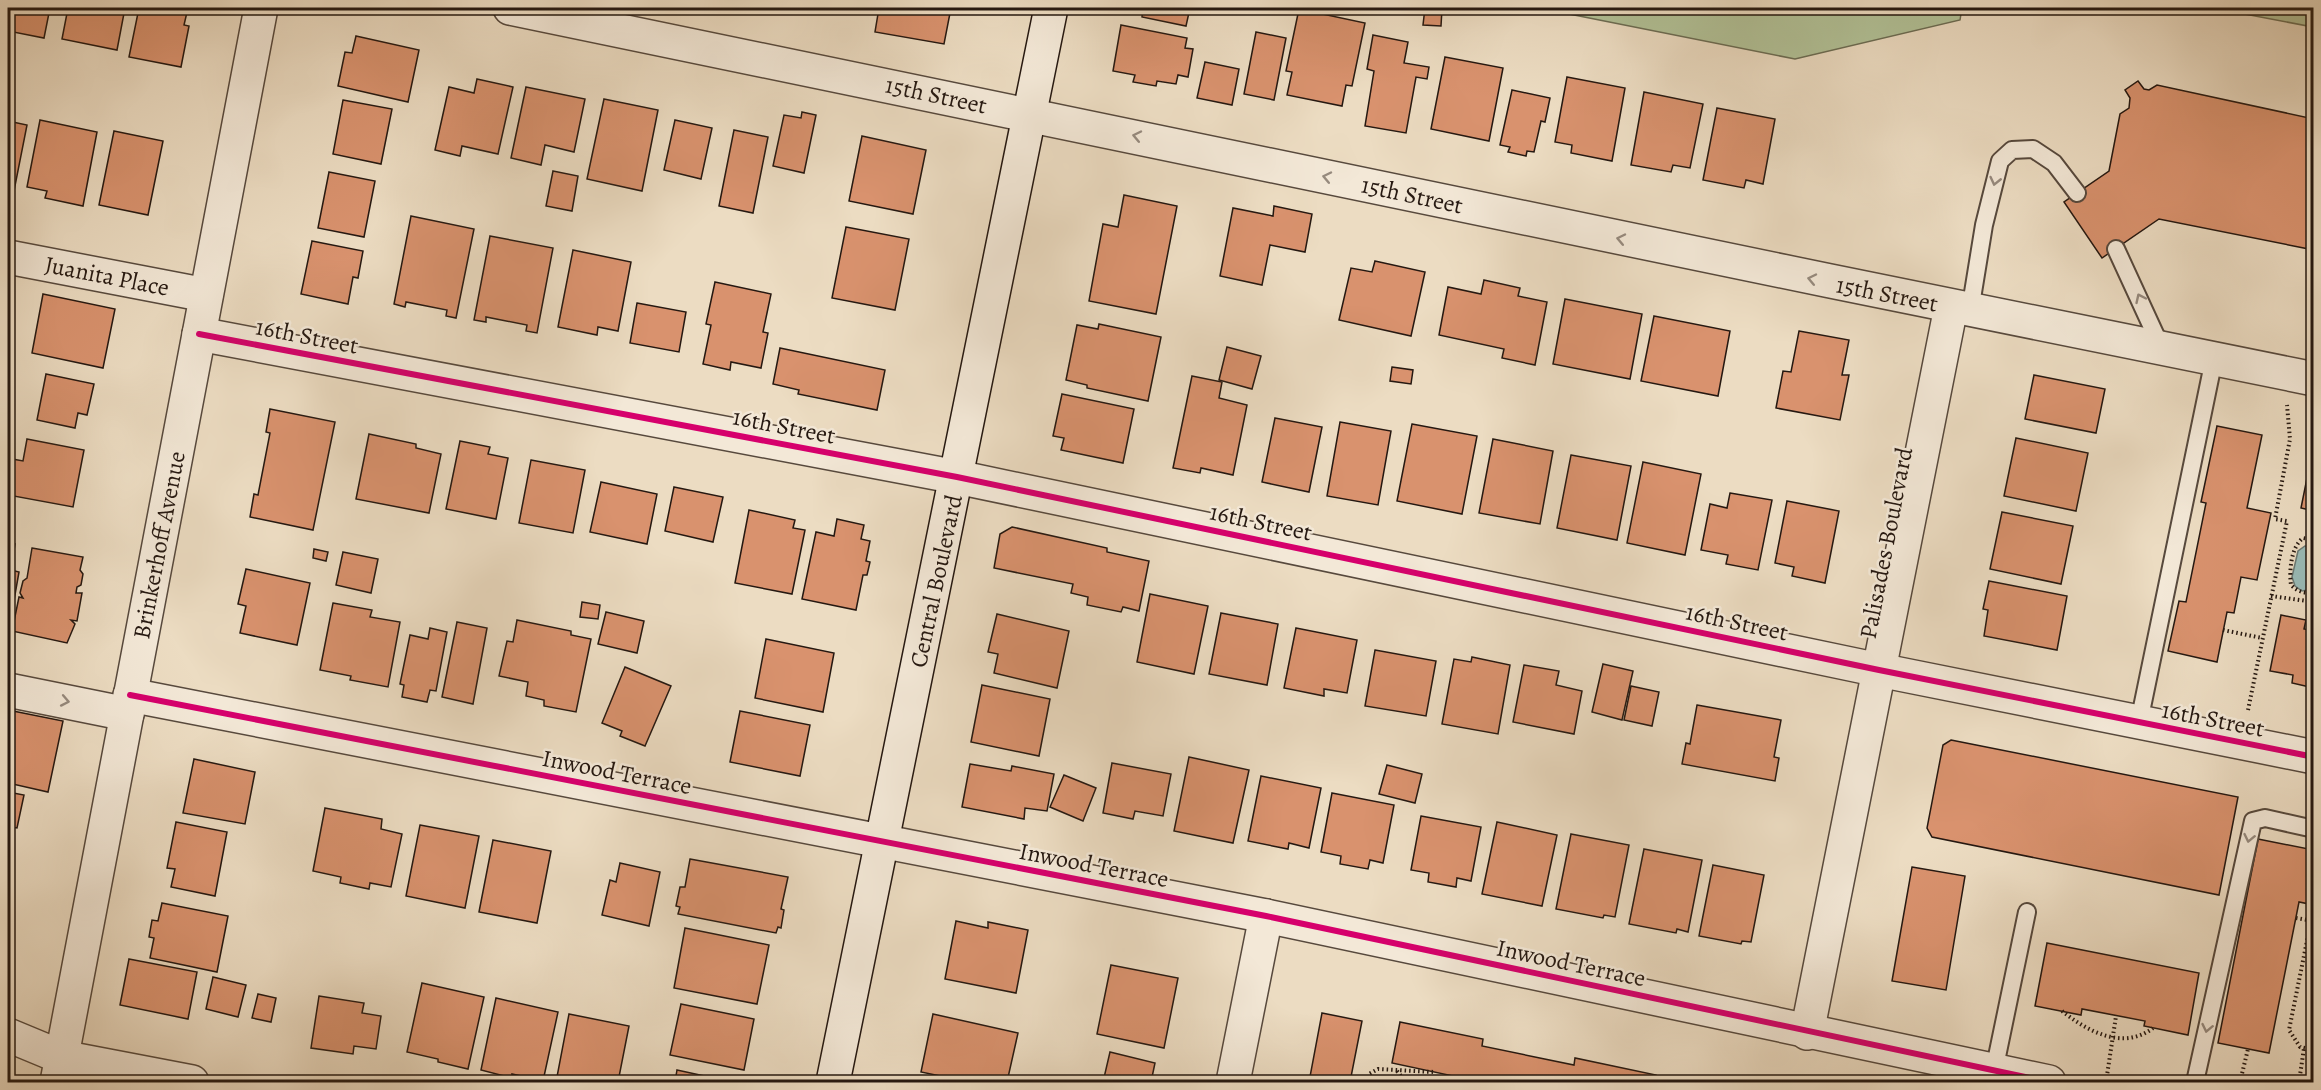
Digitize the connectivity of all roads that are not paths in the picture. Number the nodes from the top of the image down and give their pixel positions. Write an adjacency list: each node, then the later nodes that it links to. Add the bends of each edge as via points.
1 (261, 8): 8 (street, Brinkerhoff Avenue)
2 (510, 8): 4 (street, 15th Street)
3 (1052, 8): 4 (street, Central Boulevard)
4 (1031, 114): 9 (street, 15th Street, one-way to 4); 14 (street, Central Boulevard)
5 (2077, 193): 9 (lane, one-way to 9, via 2054,163 2033,149 2012,150 2000,161)
6 (2116, 249): 11 (lane, one-way to 6)
7 (8, 256): 8 (street, Juanita Place)
8 (206, 295): 10 (street, Brinkerhoff Avenue)
9 (1961, 309): 11 (street, 15th Street); 15 (street, Palisades Boulevard)
10 (199, 334): 14 (street, 16th Street); 17 (street, Brinkerhoff Avenue)
11 (2162, 349): 12 (street, 15th Street)
12 (2214, 359): 13 (street, 15th Street); 18 (lane)
13 (2313, 379)
14 (957, 477): 15 (street, 16th Street); 21 (street, Central Boulevard)
15 (1880, 670): 18 (street, 16th Street); 24 (street, Palisades Boulevard)
16 (8, 690): 17 (street, Inwood Terrace, one-way to 17)
17 (129, 704): 21 (street, Inwood Terrace); 26 (street, Brinkerhoff Avenue)
18 (2139, 722): 19 (street, 16th Street)
19 (2313, 757)
20 (2313, 829): 32 (lane, one-way to 32, via 2265,818 2253,821)
21 (882, 843): 23 (street, Inwood Terrace); 30 (street, Central Boulevard)
22 (2027, 912): 27 (lane)
23 (1266, 916): 24 (street, Inwood Terrace); 31 (street)
24 (1808, 1033): 27 (street, Inwood Terrace)
25 (8, 1035): 26 (street)
26 (59, 1070): 29 (street)
27 (1994, 1071): 28 (street, Inwood Terrace)
28 (2041, 1082)
29 (192, 1083)
30 (832, 1083)
31 (1233, 1083)
32 (2195, 1083)

